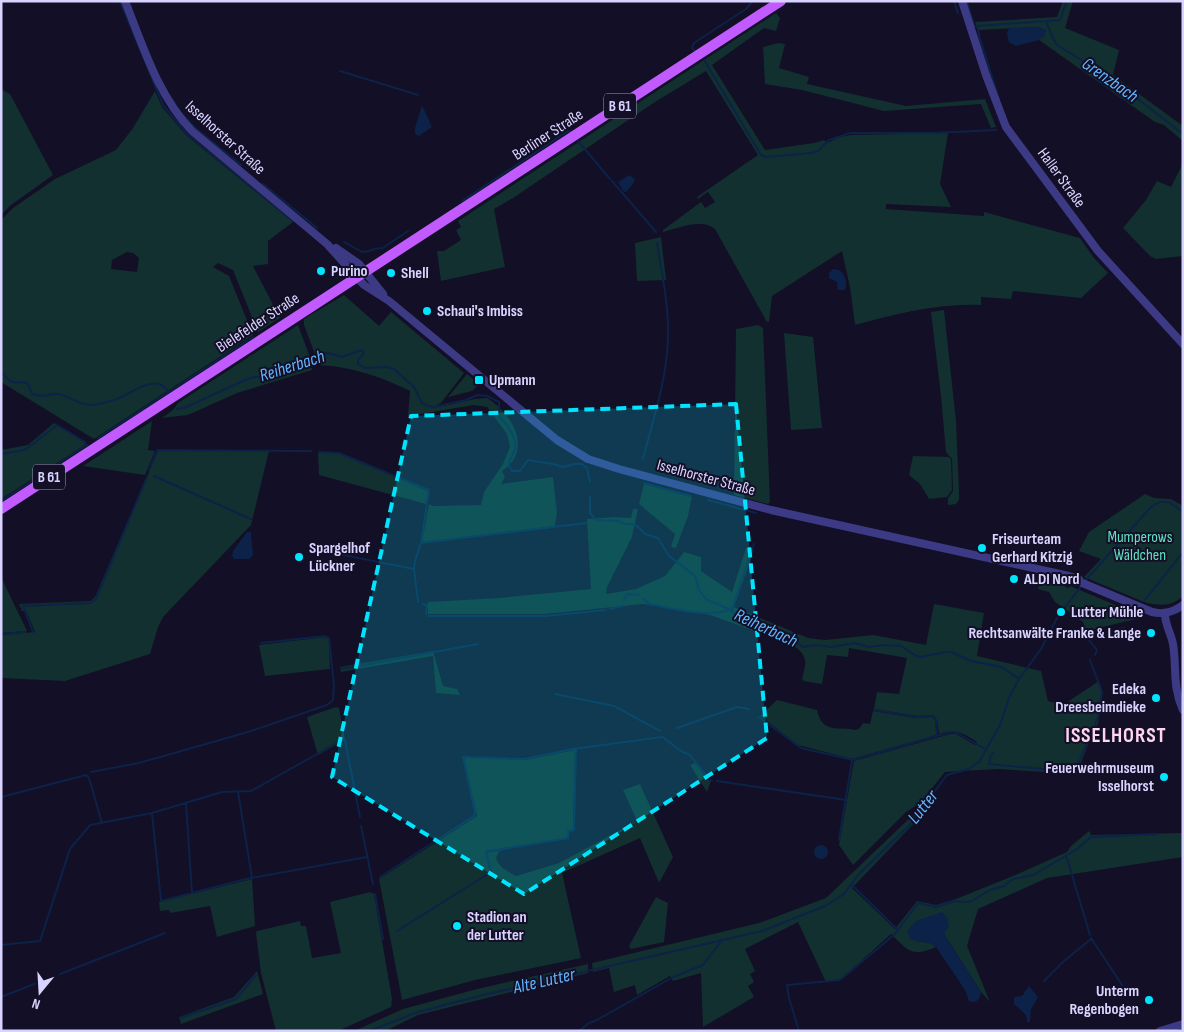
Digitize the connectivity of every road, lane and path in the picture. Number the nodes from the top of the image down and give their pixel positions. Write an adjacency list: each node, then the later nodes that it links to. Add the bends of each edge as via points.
1 (125, 1): 4 (street, Isselhorster Straße, via 162,89 179,118 327,244 349,257)
2 (781, 1): 4 (main road, Berliner Straße / B 61)
3 (962, 1): 5 (street, Haller Straße, via 1006,127 1098,251)
4 (362, 275): 6 (main road, Bielefelder Straße / B 61); 8 (street, Isselhorster Straße, via 557,440 588,459 771,510 1066,576)
5 (1183, 344)
6 (1, 509)
7 (1183, 605): 8 (street)
8 (1164, 614): 9 (street, via 1173,647 1174,680)
9 (1183, 710)
10 (1183, 1024): 11 (street)
11 (1160, 1031)

